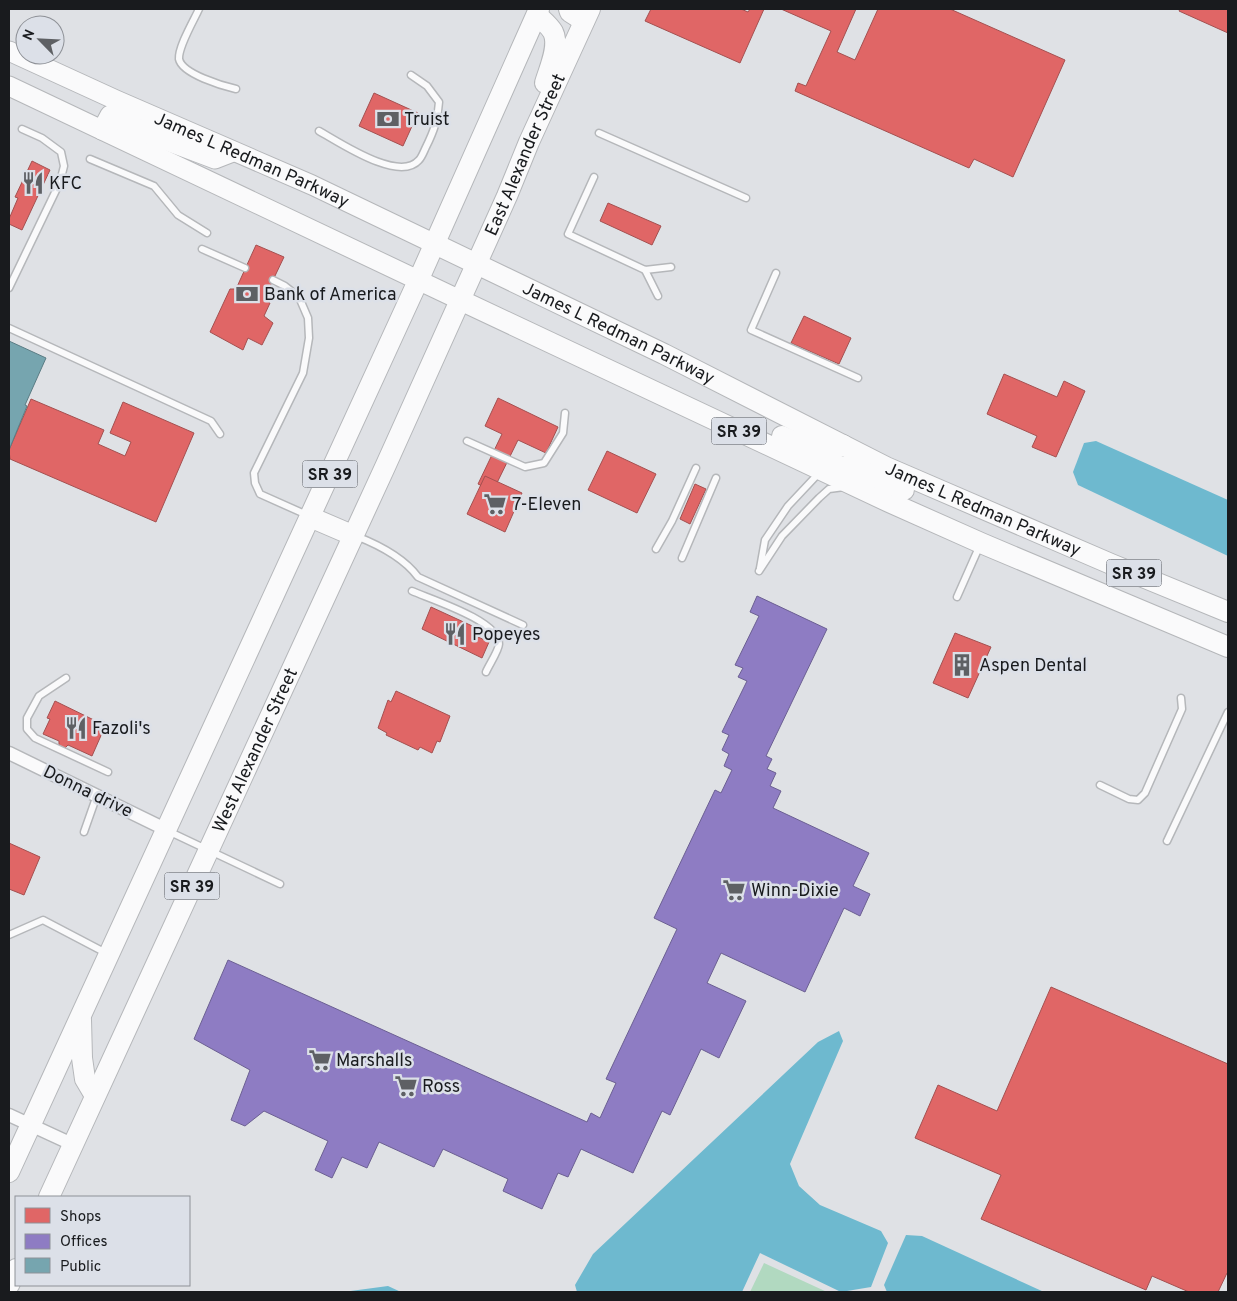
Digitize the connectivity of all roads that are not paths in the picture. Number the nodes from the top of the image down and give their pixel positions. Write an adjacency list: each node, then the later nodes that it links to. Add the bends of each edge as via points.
1 (200, 9): 7 (lane, via 179,59 188,71)
2 (538, 12): 12 (main road, via 554,34 556,44); 18 (main road)
3 (581, 13): 12 (main road, East Alexander Street)
4 (9, 51): 13 (main road, James L Redman Parkway)
5 (411, 75): 10 (lane, via 427,86 439,102 436,128 418,161 406,168 386,165)
6 (9, 86): 9 (main road, James L Redman Parkway)
7 (236, 89)
8 (22, 128): 27 (lane, via 61,152 64,166 60,182)
9 (102, 130): 13 (main road, via 110,116 215,159); 26 (main road, James L Redman Parkway)
10 (319, 131)
11 (599, 133): 16 (lane)
12 (528, 142): 20 (main road, East Alexander Street, via 508,196)
13 (233, 152): 18 (main road, James L Redman Parkway, via 312,185)
14 (90, 159): 17 (lane, via 154,186 178,214)
15 (594, 177): 23 (lane, via 568,234)
16 (746, 198)
17 (207, 233)
18 (435, 244): 20 (main road, James L Redman Parkway / SR 39); 26 (main road, SR 39)
19 (202, 249): 22 (lane)
20 (476, 264): 29 (main road, East Alexander Street); 36 (main road, James L Redman Parkway / SR 39)
21 (671, 267): 23 (lane)
22 (245, 268)
23 (645, 270): 28 (lane)
24 (776, 273): 31 (lane, via 751,330)
25 (273, 280): 41 (lane, via 299,297 308,318 309,338 303,372 254,473 255,483 260,494)
26 (418, 281): 29 (main road, James L Redman Parkway); 41 (main road, SR 39)
27 (9, 288)
28 (658, 296)
29 (460, 300): 32 (main road, James L Redman Parkway / SR 39); 43 (main road, West Alexander Street / SR 39)
30 (9, 328): 34 (lane, via 211,421)
31 (858, 378)
32 (688, 407): 36 (main road, via 728,412 814,449 835,450); 38 (main road, James L Redman Parkway / SR 39)
33 (565, 413): 35 (lane, via 563,433 544,463 526,467)
34 (220, 434)
35 (467, 441)
36 (843, 445): 42 (main road, James L Redman Parkway / SR 39, via 886,467)
37 (696, 468): 45 (lane)
38 (822, 470): 40 (main road, James L Redman Parkway / SR 39); 40 (lane, via 788,506 765,540 759,571 782,536 829,489); 42 (main road, via 832,466 855,469 975,520)
39 (716, 478): 46 (lane)
40 (856, 486): 44 (main road, James L Redman Parkway / SR 39)
41 (310, 517): 43 (main road); 60 (main road, SR 39)
42 (1040, 533): 49 (main road, James L Redman Parkway / SR 39)
43 (352, 535): 50 (lane, via 410,566 418,578); 63 (main road, West Alexander Street / SR 39)
44 (981, 543): 48 (lane); 51 (main road, James L Redman Parkway / SR 39)
45 (656, 549)
46 (682, 558)
47 (412, 591): 52 (lane, via 486,624 497,636 500,644)
48 (958, 597)
49 (1228, 612)
50 (523, 625)
51 (1228, 647)
52 (486, 672)
53 (66, 678): 57 (lane, via 39,696 27,718 27,729 35,738)
54 (1181, 698): 58 (lane, via 1182,708 1145,793 1138,800 1129,799)
55 (1228, 712): 62 (lane)
56 (9, 753): 59 (street, Donna drive)
57 (108, 772)
58 (1100, 785)
59 (97, 795): 60 (street, Donna drive); 61 (lane)
60 (167, 830): 63 (lane); 66 (main road, SR 39)
61 (84, 832)
62 (1167, 840)
63 (209, 849): 64 (lane); 68 (main road, West Alexander Street / SR 39)
64 (280, 884)
65 (9, 935): 66 (lane, via 43,920)
66 (109, 954): 67 (main road, SR 39)
67 (82, 1016): 68 (main road, via 85,1079); 70 (main road, SR 39)
68 (95, 1096): 71 (main road, West Alexander Street / SR 39)
69 (9, 1115): 70 (street)
70 (31, 1125): 71 (street); 72 (main road, SR 39)
71 (74, 1145): 73 (main road, West Alexander Street / SR 39)
72 (9, 1172)
73 (49, 1196)
74 (15, 1271): 75 (main road)
75 (9, 1285)

